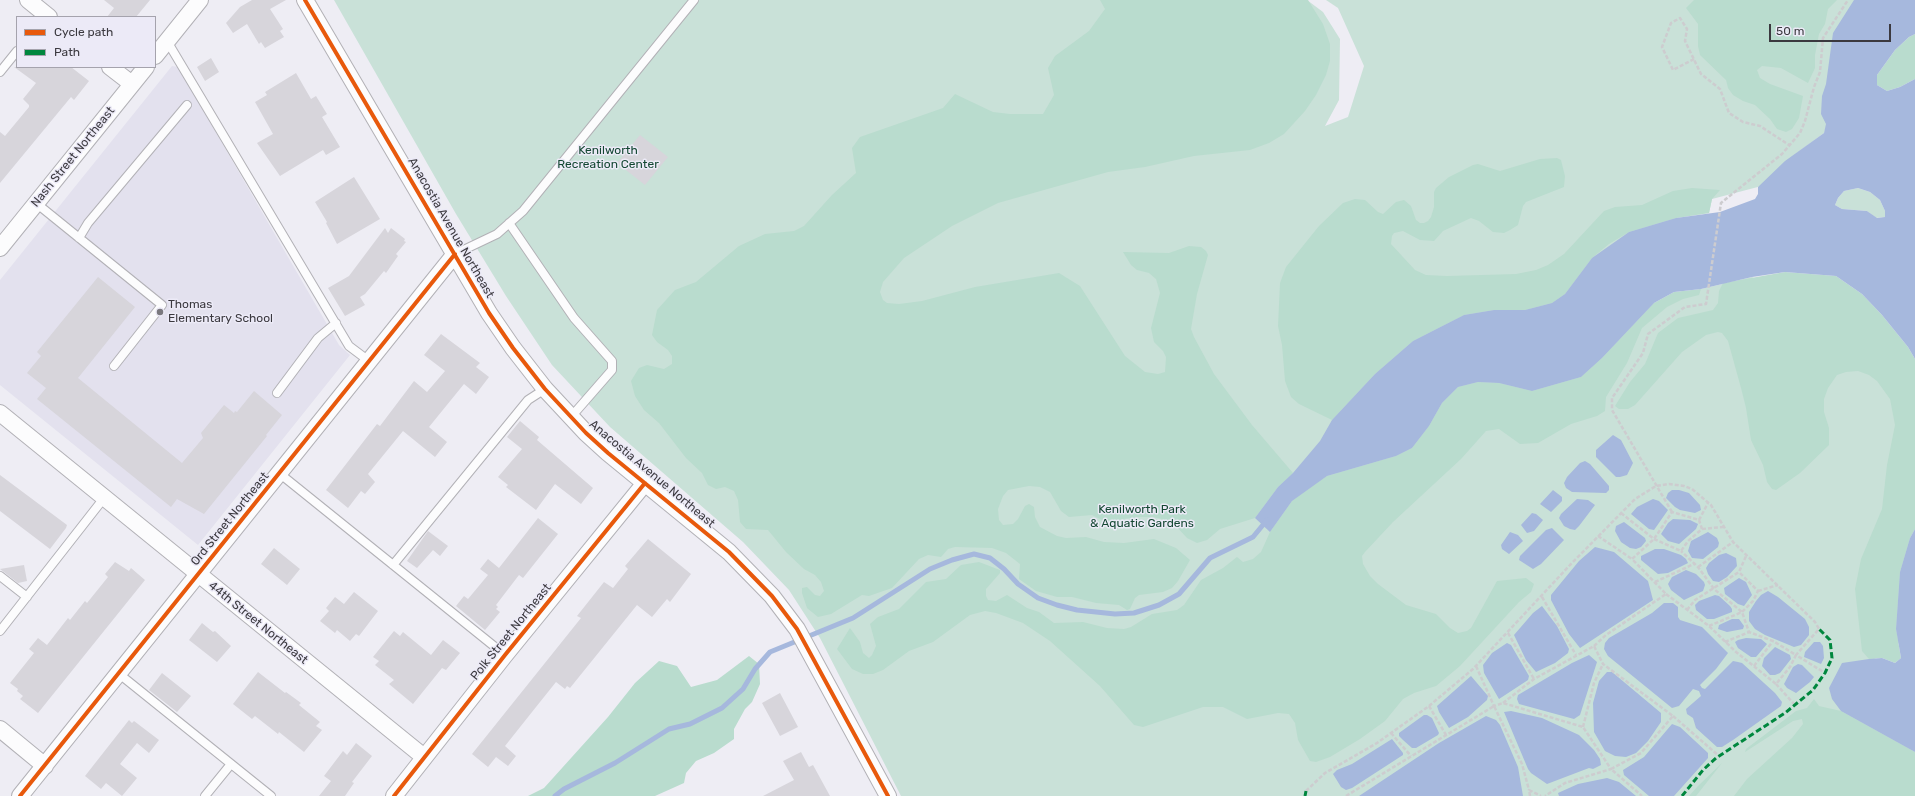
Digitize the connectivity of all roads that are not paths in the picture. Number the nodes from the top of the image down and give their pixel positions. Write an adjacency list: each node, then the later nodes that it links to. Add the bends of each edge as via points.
1 (28, 0): 5 (street)
2 (200, 0): 6 (street)
3 (305, 0): 18 (street, Anacostia Avenue Northeast)
4 (694, 0): 15 (lane, via 523,211)
5 (46, 16)
6 (167, 41): 8 (street); 19 (lane)
7 (16, 52): 11 (lane)
8 (156, 55)
9 (111, 68): 12 (street)
10 (145, 68): 12 (street, Nash Street Northeast)
11 (0, 72)
12 (132, 84): 14 (street, Nash Street Northeast)
13 (187, 105): 16 (lane)
14 (36, 203): 16 (lane); 17 (street, Nash Street Northeast)
15 (509, 223): 18 (lane, via 497,234); 25 (lane, via 574,318 612,361 612,370)
16 (78, 238): 21 (lane, via 162,305)
17 (0, 248)
18 (455, 254): 20 (street, Ord Street Northeast); 22 (street, Anacostia Avenue Northeast, via 497,324)
19 (336, 323): 20 (lane, via 349,346); 23 (lane, via 318,338)
20 (369, 360): 26 (street, Ord Street Northeast)
21 (114, 366)
22 (545, 389): 25 (street, Anacostia Avenue Northeast); 29 (lane, via 528,400)
23 (277, 393)
24 (0, 412): 28 (street, 44th Street Northeast)
25 (571, 417): 27 (street, Anacostia Avenue Northeast, via 608,453)
26 (279, 473): 29 (lane); 30 (street, Ord Street Northeast)
27 (645, 483): 34 (street, Polk Street Northeast); 44 (street, Anacostia Avenue Northeast, via 718,543 772,596 810,652)
28 (104, 498): 30 (street, 44th Street Northeast); 32 (lane)
29 (393, 565): 34 (lane)
30 (198, 574): 35 (street, Ord Street Northeast); 37 (street, 44th Street Northeast)
31 (0, 576): 32 (lane)
32 (27, 597): 33 (lane)
33 (0, 631)
34 (505, 655): 37 (street, Polk Street Northeast)
35 (118, 673): 38 (lane); 39 (street, Ord Street Northeast)
36 (0, 729): 39 (street)
37 (424, 757): 43 (street, Polk Street Northeast)
38 (231, 764): 41 (lane); 42 (lane)
39 (45, 766): 40 (street, Ord Street Northeast)
40 (20, 796)
41 (205, 796)
42 (271, 796)
43 (394, 796)
44 (888, 796)

